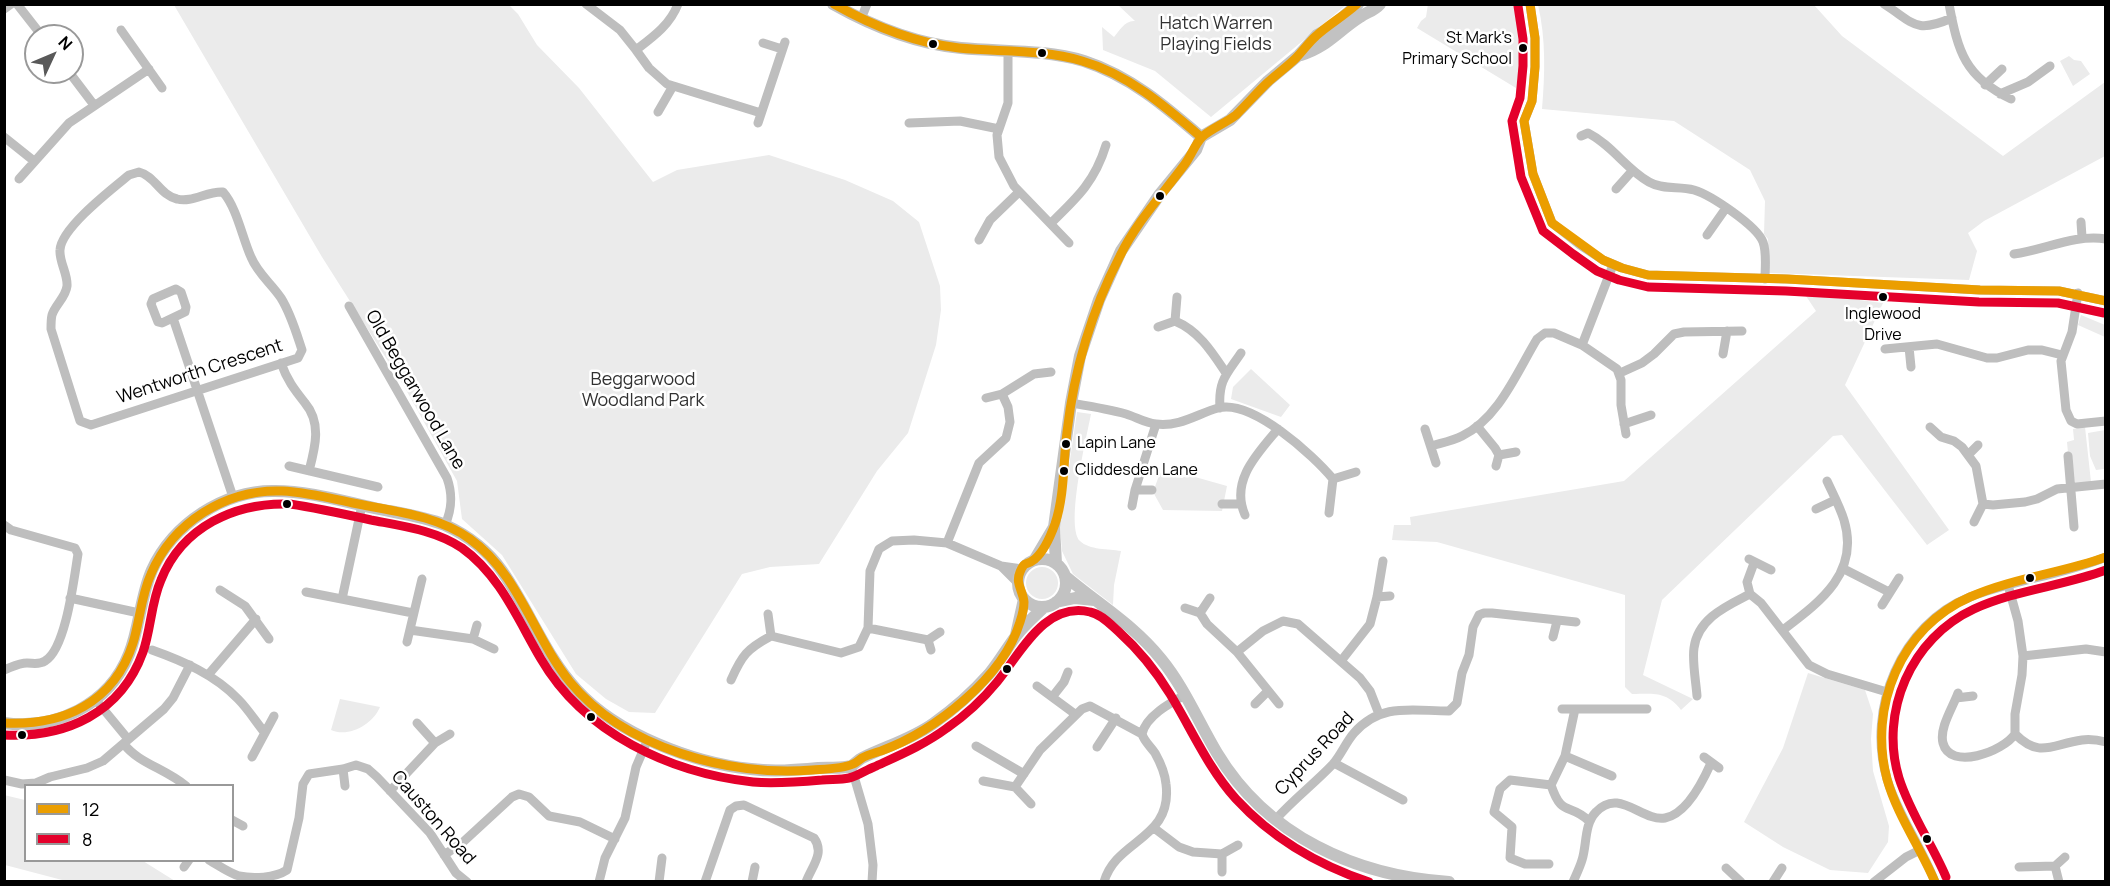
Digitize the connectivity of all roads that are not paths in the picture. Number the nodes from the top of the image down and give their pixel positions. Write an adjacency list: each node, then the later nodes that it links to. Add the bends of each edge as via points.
1 (11, 4): 12 (street)
2 (17, 4): 15 (street)
3 (586, 4): 18 (street, via 620,30)
4 (678, 4): 18 (street, via 663,27)
5 (832, 4): 14 (street)
6 (867, 4): 14 (street)
7 (1358, 4): 20 (street, via 1317,35)
8 (1380, 4): 20 (street, via 1321,47)
9 (1530, 4): 52 (street, via 1535,67 1532,101 1524,121 1536,185 1552,223)
10 (1884, 4): 13 (street, via 1914,26 1926,27)
11 (1949, 4): 13 (street)
12 (4, 9)
13 (1952, 18): 25 (street, via 1964,58)
14 (861, 19): 19 (street, via 935,44)
15 (33, 24)
16 (121, 30): 22 (street)
17 (763, 43): 26 (street, via 783,46 759,118)
18 (636, 50): 26 (street, via 653,73)
19 (1008, 51): 33 (street, via 1008,103); 36 (street, via 1057,55 1115,74 1157,99)
20 (1299, 55): 36 (street, via 1230,120)
21 (2050, 66): 28 (street, via 2028,82)
22 (149, 69): 27 (street); 30 (street)
23 (2002, 69): 25 (street)
24 (78, 84): 30 (street)
25 (1985, 85): 28 (street)
26 (673, 86): 31 (street)
27 (162, 88)
28 (2000, 94): 29 (street)
29 (2011, 99)
30 (94, 105): 38 (street, via 69,123)
31 (658, 112)
32 (909, 123): 33 (street, via 960,121)
33 (999, 129): 42 (street, via 999,157)
34 (1581, 136): 39 (street, via 1588,133 1601,139)
35 (4, 137): 38 (street)
36 (1201, 137): 77 (street, via 1196,150 1121,251 1086,335)
37 (1106, 145): 45 (street, via 1088,186)
38 (34, 161): 40 (street)
39 (1633, 170): 41 (street); 43 (street, via 1654,184 1694,190)
40 (20, 179)
41 (1616, 189)
42 (1019, 192): 45 (street); 49 (street, via 990,220)
43 (1726, 208): 46 (street); 53 (street, via 1763,241)
44 (2081, 222): 47 (street)
45 (1051, 223): 50 (street)
46 (1707, 235)
47 (2082, 237): 48 (street); 51 (street)
48 (2106, 238)
49 (979, 240)
50 (1069, 243)
51 (2014, 254)
52 (1613, 265): 53 (street, via 1648,275); 63 (street)
53 (1765, 279): 54 (street)
54 (2078, 293): 56 (street); 68 (street, via 2072,332)
55 (1177, 297): 59 (street)
56 (2106, 300)
57 (349, 306): 118 (street, Old Beggarwood Lane, via 447,478 452,497)
58 (173, 318): 74 (street)
59 (1175, 321): 60 (street); 72 (street, via 1195,333)
60 (1158, 327)
61 (1742, 330): 62 (street)
62 (1727, 331): 67 (street); 73 (street, via 1674,334 1642,363)
63 (1582, 345): 73 (street); 83 (street, via 1554,333 1537,339 1503,396)
64 (1909, 347): 65 (street); 68 (street, via 1937,344 1993,358 2028,350); 70 (street)
65 (1885, 349)
66 (1241, 353): 72 (street)
67 (1723, 354)
68 (2062, 355): 80 (street, via 2063,393 2069,418 2079,425)
69 (281, 363): 74 (street, Wentworth Crescent); 74 (street, Wentworth Crescent, via 298,358 303,350 282,300 251,258 231,201 223,192 175,199 146,174 129,175 80,219 60,247 67,290 52,315 51,329 80,421 91,425); 97 (street, via 286,379 307,405 315,426)
70 (1911, 368)
71 (1051, 372): 75 (street, via 1034,374)
72 (1226, 373): 78 (street)
73 (1620, 373): 82 (street)
74 (198, 389): 106 (street)
75 (1002, 394): 76 (street); 121 (street, via 1010,422 1005,438 979,463)
76 (986, 398)
77 (1071, 403): 81 (street); 119 (street)
78 (1220, 408): 81 (street, via 1187,421); 85 (street, via 1250,414)
79 (1651, 416): 82 (street)
80 (2106, 421)
81 (1156, 424): 104 (street)
82 (1624, 424): 87 (street)
83 (1477, 426): 89 (street); 92 (street)
84 (1930, 427): 91 (street)
85 (1278, 429): 99 (street); 109 (street, via 1249,466)
86 (1425, 429): 89 (street)
87 (1626, 434)
88 (1978, 445): 91 (street)
89 (1431, 447): 94 (street)
90 (1516, 452): 92 (street)
91 (1968, 454): 110 (street, via 1978,471)
92 (1499, 455): 96 (street)
93 (2068, 456): 103 (street)
94 (1436, 463)
95 (289, 466): 97 (street)
96 (1496, 466)
97 (309, 471): 102 (street)
98 (1356, 472): 99 (street)
99 (1333, 479): 114 (street)
100 (1827, 481): 107 (street)
101 (2106, 484): 103 (street)
102 (378, 487)
103 (2070, 487): 110 (street, via 2025,502); 120 (street)
104 (1135, 490): 105 (street); 112 (street)
105 (1152, 490)
106 (233, 497): 111 (street, via 278,491); 150 (street, via 195,518 174,538 154,566)
107 (1835, 500): 113 (street); 128 (street, via 1848,544)
108 (1222, 504): 109 (street)
109 (1240, 504): 115 (street)
110 (1983, 504): 116 (street)
111 (362, 505): 118 (street); 142 (street)
112 (1132, 506)
113 (1816, 509)
114 (1329, 513)
115 (1245, 515)
116 (1974, 522)
117 (4, 525): 141 (street, via 75,548 78,554)
118 (445, 525): 204 (street, via 472,541 495,562 579,693 602,712)
119 (1054, 527): 123 (street); 125 (street)
120 (2074, 527)
121 (947, 543): 126 (street); 158 (street, via 892,541 879,549 870,571)
122 (2106, 557): 134 (street)
123 (1035, 559): 125 (street); 127 (street)
124 (1383, 561): 140 (street)
125 (1056, 562): 130 (street)
126 (1001, 566): 127 (street); 133 (street)
127 (1022, 569): 133 (street)
128 (1844, 569): 137 (street); 160 (street, via 1829,591)
129 (1771, 570): 138 (street, via 1751,561 1747,582)
130 (1065, 576): 145 (street); 146 (street, via 1065,590)
131 (1899, 578): 137 (street)
132 (422, 579): 151 (street)
133 (1017, 582): 144 (street)
134 (2008, 585): 174 (street); 183 (street, via 1967,598 1936,617 1902,658)
135 (220, 590): 154 (street, via 245,606)
136 (306, 592): 142 (street)
137 (1889, 592): 147 (street)
138 (1750, 594): 160 (street); 186 (street, via 1716,612 1698,636 1691,677)
139 (1390, 596): 140 (street)
140 (1377, 597): 175 (street, via 1370,624)
141 (70, 598): 150 (street); 177 (street, via 61,639 53,654 38,664 25,663)
142 (342, 598): 151 (street)
143 (1210, 598): 152 (street)
144 (1024, 599): 148 (street); 163 (street)
145 (1094, 600): 146 (street); 184 (street, via 1142,637)
146 (1056, 602): 148 (street)
147 (1882, 605)
148 (1044, 607): 163 (street)
149 (1185, 608): 152 (street)
150 (139, 613): 188 (street, via 124,665)
151 (413, 613): 159 (street)
152 (1200, 613): 172 (street)
153 (768, 614): 162 (street)
154 (256, 619): 165 (street); 179 (street)
155 (1557, 621): 156 (street, Cyprus Road); 164 (street); 195 (street, Cyprus Road, via 1479,615 1454,708 1406,708)
156 (1576, 621)
157 (477, 625): 166 (street)
158 (868, 628): 162 (street, via 859,647 841,653); 167 (street)
159 (410, 630): 166 (street); 168 (street)
160 (1783, 630): 183 (street, via 1809,664 1827,674)
161 (940, 632): 167 (street)
162 (771, 636): 180 (street, via 751,647)
163 (1016, 636): 214 (street, via 984,680 947,713 913,737)
164 (1553, 637)
165 (269, 639)
166 (473, 639): 169 (street)
167 (928, 640): 171 (street)
168 (407, 642)
169 (494, 649)
170 (152, 650): 176 (street)
171 (931, 650)
172 (1237, 652): 175 (street, via 1283,621 1298,624); 182 (street)
173 (2106, 652): 174 (street, via 2086,649)
174 (2022, 656): 203 (street)
175 (1341, 661): 195 (street, via 1370,691)
176 (190, 666): 179 (street); 205 (street, via 164,709)
177 (4, 670)
178 (1068, 672): 185 (street)
179 (208, 675): 200 (street, via 238,698)
180 (731, 680)
181 (1037, 686): 185 (street)
182 (1268, 691): 189 (street); 190 (street)
183 (1887, 692): 238 (street, via 1881,730 1884,765 1897,805)
184 (1185, 695): 202 (street, via 1145,725); 231 (street, via 1225,765)
185 (1053, 696): 194 (street)
186 (1697, 696)
187 (1973, 696): 203 (street, via 1957,696 1942,736 1944,746 1953,755 1991,752)
188 (95, 699): 198 (street, via 74,714 53,721); 205 (street)
189 (1255, 704)
190 (1279, 704)
191 (1562, 709): 192 (street)
192 (1575, 709): 193 (street); 210 (street)
193 (1647, 709)
194 (1075, 714): 197 (street, via 1090,706); 216 (street, via 1040,750)
195 (1378, 714): 213 (street, Cyprus Road, via 1353,734)
196 (274, 716): 200 (street)
197 (1116, 718): 202 (street); 209 (street)
198 (4, 723)
199 (417, 723): 207 (street)
200 (265, 733): 211 (street)
201 (450, 734): 207 (street)
202 (1142, 734): 235 (street, via 1157,757 1167,785 1165,810)
203 (2015, 734): 206 (street, via 2027,744 2043,749 2080,740)
204 (648, 739): 214 (street, via 707,760 752,770); 236 (street)
205 (126, 742): 218 (street, via 87,768 36,783); 220 (street, via 134,755 162,768)
206 (2106, 742)
207 (435, 743): 225 (street)
208 (976, 746): 216 (street)
209 (1097, 747)
210 (1565, 756): 217 (street); 221 (street)
211 (252, 757)
212 (1711, 762): 233 (street, via 1694,795 1672,815 1652,817 1626,804 1613,804 1601,807)
213 (1334, 763): 224 (street); 231 (street, Cyprus Road)
214 (851, 766): 258 (street, via 868,824)
215 (343, 769): 222 (street); 225 (street, Causton Road, via 356,765 368,769); 243 (street, Causton Road, via 309,774 303,784 287,870 267,876 238,876)
216 (1024, 774): 223 (street)
217 (1612, 776)
218 (4, 780)
219 (982, 781): 223 (street)
220 (181, 784)
221 (1551, 785): 229 (street, via 1510,780 1500,789); 233 (street, via 1557,802)
222 (345, 786)
223 (1015, 787): 228 (street)
224 (1381, 787): 226 (street); 227 (street)
225 (390, 791): 240 (street, Causton Road, via 430,833)
226 (1373, 796)
227 (1403, 800)
228 (1031, 804)
229 (1494, 812): 230 (street); 244 (street, via 1512,827 1510,858 1525,864)
230 (1483, 816)
231 (1276, 819): 251 (street, via 1313,844 1354,864)
232 (234, 821): 234 (street)
233 (1589, 821): 261 (street, via 1582,861)
234 (243, 826)
235 (1154, 828): 239 (street, via 1179,847); 259 (street, via 1118,857)
236 (615, 839): 240 (street, via 580,822 549,816 529,797 519,794); 253 (street)
237 (1238, 845): 239 (street)
238 (1920, 850): 264 (street); 265 (street)
239 (1222, 854): 250 (street)
240 (444, 855): 252 (street, Causton Road)
241 (2065, 857): 245 (street)
242 (662, 858): 254 (street)
243 (211, 862)
244 (1549, 864)
245 (2055, 866): 247 (street); 266 (street)
246 (755, 867): 256 (street)
247 (2019, 867)
248 (1726, 868): 262 (street)
249 (1782, 868): 263 (street)
250 (1222, 872)
251 (1415, 880): 260 (street)
252 (467, 882)
253 (599, 882)
254 (660, 882)
255 (705, 882): 257 (street, via 730,810 744,805 814,838 819,844)
256 (752, 882)
257 (806, 882)
258 (872, 882)
259 (1104, 882)
260 (1449, 882)
261 (1573, 882)
262 (1741, 882)
263 (1773, 882)
264 (1874, 882)
265 (1935, 882)
266 (2059, 882)

